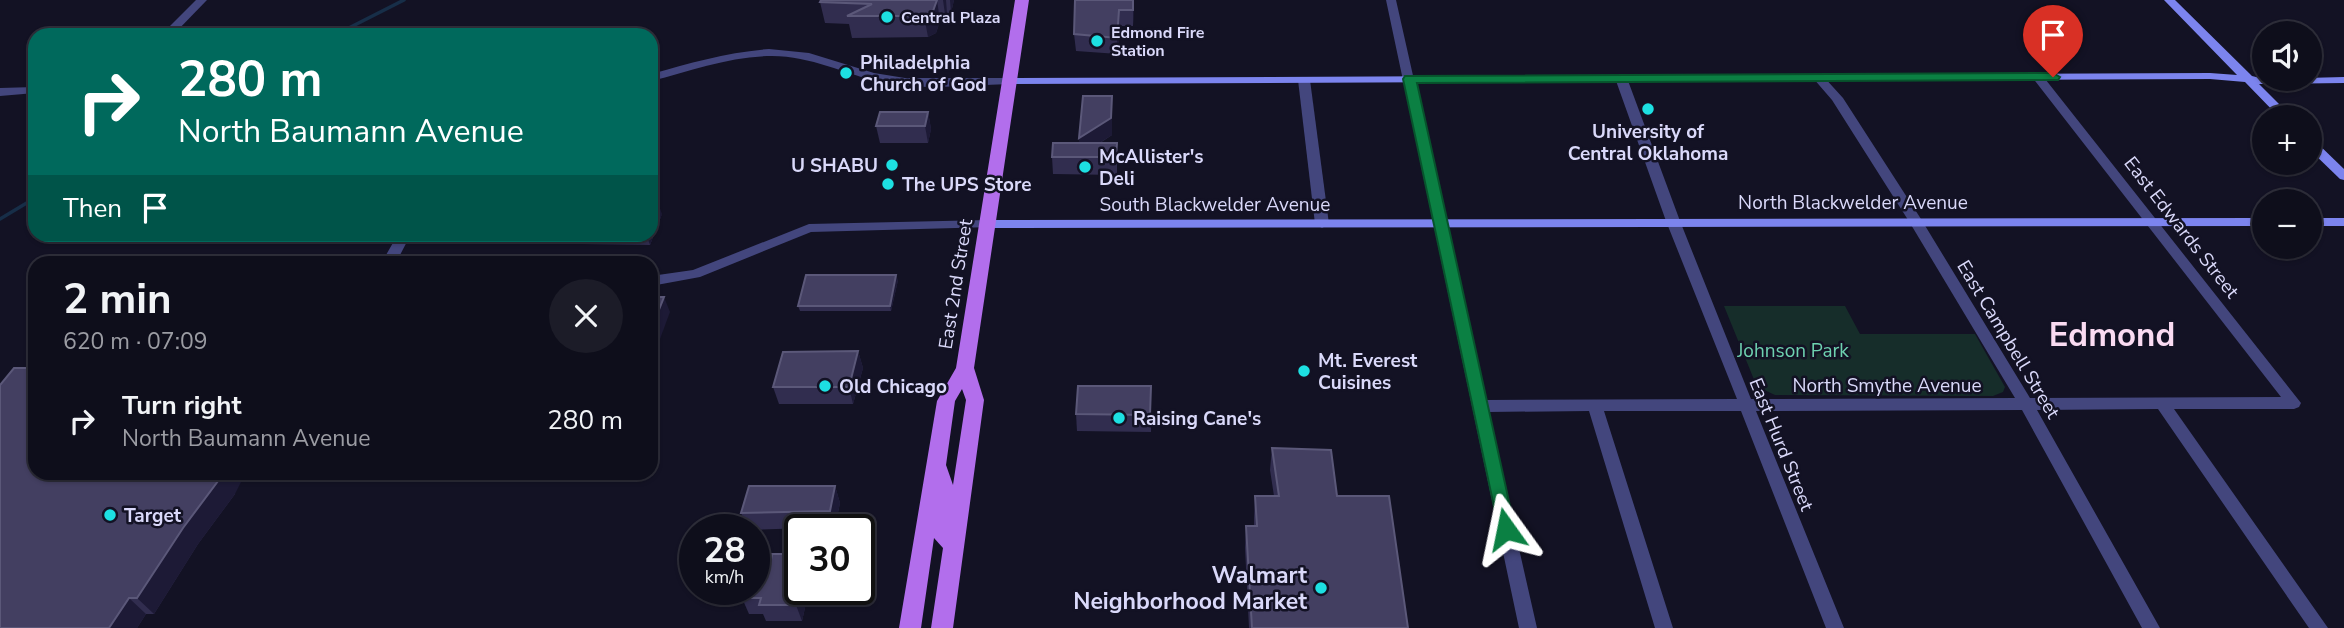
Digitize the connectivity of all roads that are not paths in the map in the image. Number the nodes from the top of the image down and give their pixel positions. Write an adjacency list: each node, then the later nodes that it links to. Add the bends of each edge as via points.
1 (202, 0): 5 (street)
2 (1022, 0): 12 (main road, East 2nd Street)
3 (1391, 0): 11 (street)
4 (2168, 0): 13 (street)
5 (174, 28)
6 (658, 76): 12 (street, via 733,56 784,53 820,58 893,81)
7 (2038, 77): 9 (street); 13 (street); 22 (street, East Edwards Street)
8 (1620, 78): 9 (street); 11 (street); 20 (street, East Hurd Street)
9 (1819, 78): 21 (street, East Campbell Street)
10 (1304, 79): 11 (street); 12 (street); 28 (street)
11 (1409, 79): 26 (street)
12 (1010, 80): 27 (main road, East 2nd Street)
13 (2250, 80): 14 (street); 17 (street)
14 (2344, 80)
15 (28, 90): 16 (street)
16 (0, 92)
17 (2274, 105)
18 (2322, 155): 19 (street)
19 (2344, 176)
20 (1673, 221): 21 (street, North Blackwelder Avenue); 26 (street, North Blackwelder Avenue); 34 (street, East Hurd Street)
21 (1916, 222): 22 (street, North Blackwelder Avenue); 32 (street, East Campbell Street)
22 (2154, 222): 23 (street, North Blackwelder Avenue); 31 (street, East Edwards Street)
23 (2252, 222)
24 (2322, 222): 25 (street)
25 (2344, 222)
26 (1442, 223): 28 (street, South Blackwelder Avenue); 35 (street)
27 (987, 224): 28 (street, South Blackwelder Avenue); 29 (street, via 809,228 695,274); 30 (main road, East 2nd Street)
28 (1322, 224)
29 (658, 280)
30 (965, 368): 37 (main road, East 2nd Street, via 946,401); 38 (main road, East 2nd Street, via 975,400)
31 (2294, 403): 36 (street, North Smythe Avenue)
32 (2026, 404): 34 (street, North Smythe Avenue); 36 (street, North Smythe Avenue); 44 (street, East Campbell Street)
33 (1595, 405): 34 (street, North Smythe Avenue); 35 (street, North Smythe Avenue); 42 (street)
34 (1746, 405): 43 (street, East Hurd Street)
35 (1479, 406): 41 (street)
36 (2164, 406): 45 (street)
37 (936, 464): 38 (main road, via 945,491 943,535); 39 (main road, East 2nd Street)
38 (954, 545): 40 (main road, East 2nd Street)
39 (909, 628)
40 (942, 628)
41 (1528, 628)
42 (1664, 628)
43 (1835, 628)
44 (2151, 628)
45 (2319, 628)

